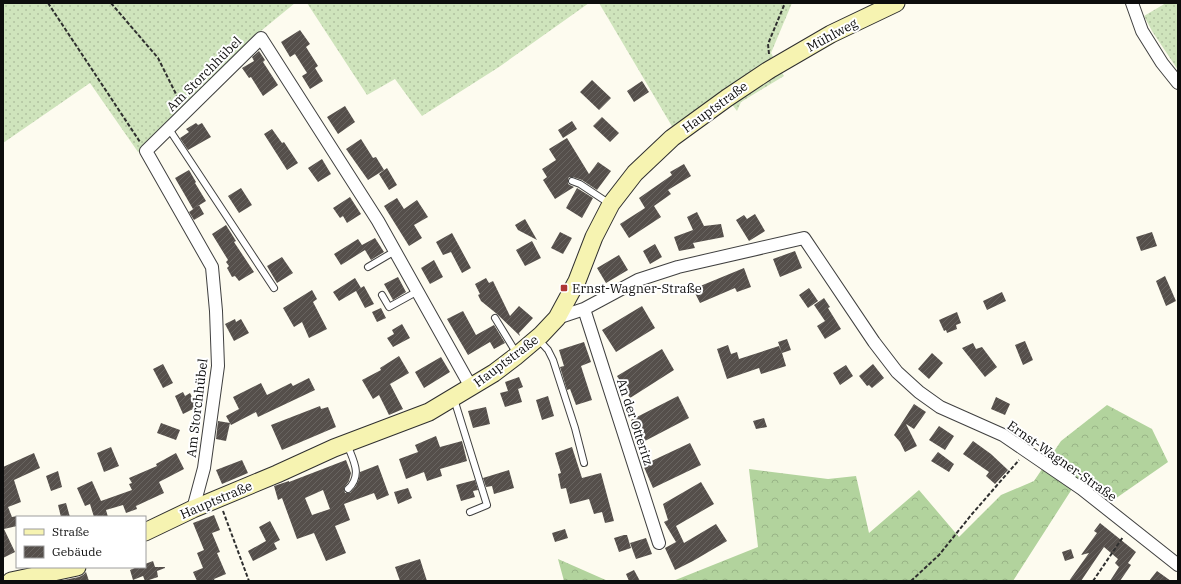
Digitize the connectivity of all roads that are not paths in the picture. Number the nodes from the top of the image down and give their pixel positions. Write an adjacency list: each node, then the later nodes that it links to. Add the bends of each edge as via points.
1 (896, 3): 3 (street, Mühlweg, via 831,34)
2 (1132, 3): 4 (street, via 1142,31)
3 (769, 70): 7 (street, Hauptstraße, via 672,138 635,173)
4 (1178, 83)
5 (169, 129): 8 (street, Am Storchhübel, via 261,38); 10 (lane); 23 (street, Am Storchhübel, via 146,151 212,267 216,311 218,366 204,468)
6 (572, 181): 7 (lane)
7 (611, 204): 15 (street, Hauptstraße)
8 (395, 251): 9 (lane); 11 (street, Am Storchhübel)
9 (368, 267)
10 (274, 288)
11 (418, 291): 12 (lane, via 389,307); 18 (street, Am Storchhübel)
12 (382, 295)
13 (584, 309): 15 (street, Ernst-Wagner-Straße); 26 (street, An der Otteritz); 27 (street, Ernst-Wagner-Straße, via 638,280 678,267 804,238 874,342 897,372 919,392 940,406 1004,435 1082,489)
14 (495, 318): 17 (lane)
15 (557, 318): 16 (street, Hauptstraße)
16 (537, 338): 17 (street, Hauptstraße); 21 (lane, via 553,360)
17 (518, 356): 18 (street, Hauptstraße)
18 (471, 387): 19 (street, Hauptstraße)
19 (454, 398): 20 (street, Hauptstraße, via 429,412); 24 (lane, via 487,505)
20 (347, 444): 22 (lane, via 354,461 356,476); 23 (street, Hauptstraße)
21 (584, 463)
22 (348, 489)
23 (193, 509): 25 (street, Hauptstraße)
24 (470, 512)
25 (146, 532)
26 (659, 543)
27 (1178, 565)
28 (72, 568): 29 (street)
29 (11, 581)

